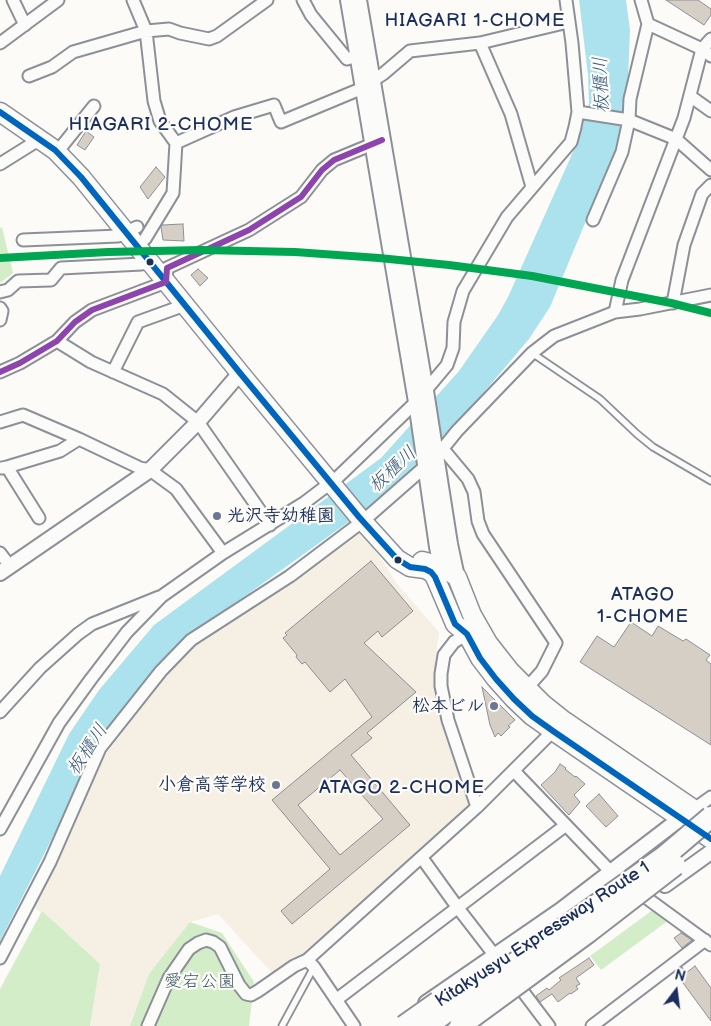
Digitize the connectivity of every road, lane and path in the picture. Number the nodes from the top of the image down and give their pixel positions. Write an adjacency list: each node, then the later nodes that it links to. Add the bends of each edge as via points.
1 (13, 0): 11 (street)
2 (58, 0): 11 (street)
3 (132, 0): 13 (street)
4 (267, 0): 13 (street, via 209,39 170,29)
5 (303, 0): 18 (street, via 311,15 347,59)
6 (348, 0): 18 (street)
7 (360, 0): 20 (street)
8 (566, 0): 10 (street)
9 (641, 0): 12 (street)
10 (568, 22): 16 (street); 26 (street)
11 (25, 24): 15 (street)
12 (648, 24): 17 (street); 27 (street)
13 (146, 31): 19 (street, via 73,52 52,67); 31 (street, via 154,101 160,121)
14 (711, 39): 17 (street)
15 (0, 43)
16 (480, 43): 20 (street, via 410,52); 36 (street, via 511,114)
17 (706, 53): 21 (street)
18 (357, 56): 20 (street)
19 (29, 76)
20 (367, 84): 30 (street); 31 (street, via 281,122 274,105 234,117)
21 (690, 96): 24 (street); 29 (street)
22 (0, 100): 32 (highway)
23 (94, 106): 32 (street)
24 (711, 111)
25 (0, 112): 28 (highway)
26 (582, 113): 27 (street); 36 (street, via 571,142)
27 (628, 120): 29 (street); 37 (street, via 622,152)
28 (40, 139): 33 (street); 38 (highway, via 55,150)
29 (676, 139): 34 (street); 47 (street, via 622,280)
30 (377, 142): 41 (street, via 334,160 322,170 301,198); 54 (street)
31 (176, 143): 38 (street, via 173,193)
32 (62, 146): 38 (highway)
33 (0, 164)
34 (711, 170)
35 (711, 185): 44 (street, via 702,194 684,245)
36 (532, 187): 54 (street, via 507,217 463,291 447,365)
37 (593, 220)
38 (136, 232): 39 (street, via 118,236); 41 (highway)
39 (23, 240)
40 (142, 264): 42 (street, via 61,268 51,280 18,281)
41 (166, 275): 45 (highway); 49 (street, via 92,310 75,322); 62 (highway)
42 (0, 292)
43 (711, 296): 44 (street)
44 (673, 303): 47 (street)
45 (185, 305): 52 (street, via 138,322); 53 (highway)
46 (0, 308): 48 (street)
47 (615, 312): 50 (street, via 554,336)
48 (0, 320)
49 (58, 341): 51 (street); 52 (street)
50 (532, 354): 58 (street); 61 (lane, via 600,399 653,447)
51 (0, 372)
52 (113, 372): 56 (street, via 163,394)
53 (240, 373): 56 (street); 62 (highway)
54 (422, 401): 58 (street); 62 (street)
55 (0, 422): 57 (street, via 23,415)
56 (198, 422): 60 (street); 65 (street)
57 (79, 438): 59 (street, via 60,451); 60 (street)
58 (433, 457): 63 (street); 66 (street); 74 (street, via 468,479 483,534 556,643 542,671)
59 (4, 468): 64 (street)
60 (150, 470): 68 (street, via 176,489); 70 (street)
61 (711, 481)
62 (336, 482): 63 (highway); 65 (street)
63 (364, 516): 69 (highway, via 403,556); 93 (street, via 290,576 191,640 161,671 100,748 50,862)
64 (39, 518)
65 (270, 525): 68 (street)
66 (443, 546): 69 (street); 71 (street)
67 (0, 553): 70 (street)
68 (222, 553): 72 (street)
69 (429, 565): 71 (highway); 73 (highway)
70 (5, 570)
71 (457, 577): 74 (highway, via 480,631)
72 (162, 596): 75 (street, via 92,624 78,634 40,668); 83 (street, via 127,632 59,723)
73 (467, 634): 76 (highway, via 496,679 532,716); 79 (street, via 454,642 444,655 441,686 448,720)
74 (526, 689): 76 (highway)
75 (0, 712)
76 (558, 726): 77 (street); 80 (highway)
77 (514, 771): 79 (street); 82 (street)
78 (711, 797): 80 (street)
79 (477, 807): 86 (street)
80 (695, 815): 81 (highway); 84 (highway); 87 (highway, bridge); 88 (street)
81 (711, 821)
82 (566, 825): 88 (street); 90 (street)
83 (0, 829)
84 (711, 837): 87 (highway)
85 (711, 852): 89 (street)
86 (422, 858): 90 (street); 94 (street)
87 (669, 861): 101 (highway, Kitakyusyu Expressway Route 1, bridge, via 514,953); 102 (highway, Kitakyusyu Expressway Route 1, bridge); 103 (highway, Kitakyusyu Expressway Route 1, bridge); 104 (highway, Kitakyusyu Expressway Route 1, bridge, via 594,928)
88 (612, 872): 89 (street); 92 (street)
89 (647, 897): 91 (street); 95 (street)
90 (458, 908): 92 (street); 96 (street)
91 (708, 942): 107 (street)
92 (495, 955): 95 (street); 100 (street)
93 (0, 958)
94 (311, 963): 96 (street); 97 (street, via 294,966 258,991 246,994 238,985 220,947 206,940 198,943 189,949 169,978); 98 (lane)
95 (520, 986): 105 (street); 106 (street)
96 (336, 1000): 99 (street)
97 (148, 1026)
98 (282, 1026)
99 (354, 1026)
100 (393, 1026)
101 (404, 1026)
102 (427, 1026)
103 (435, 1026)
104 (460, 1026)
105 (464, 1026)
106 (549, 1026)
107 (592, 1026)

